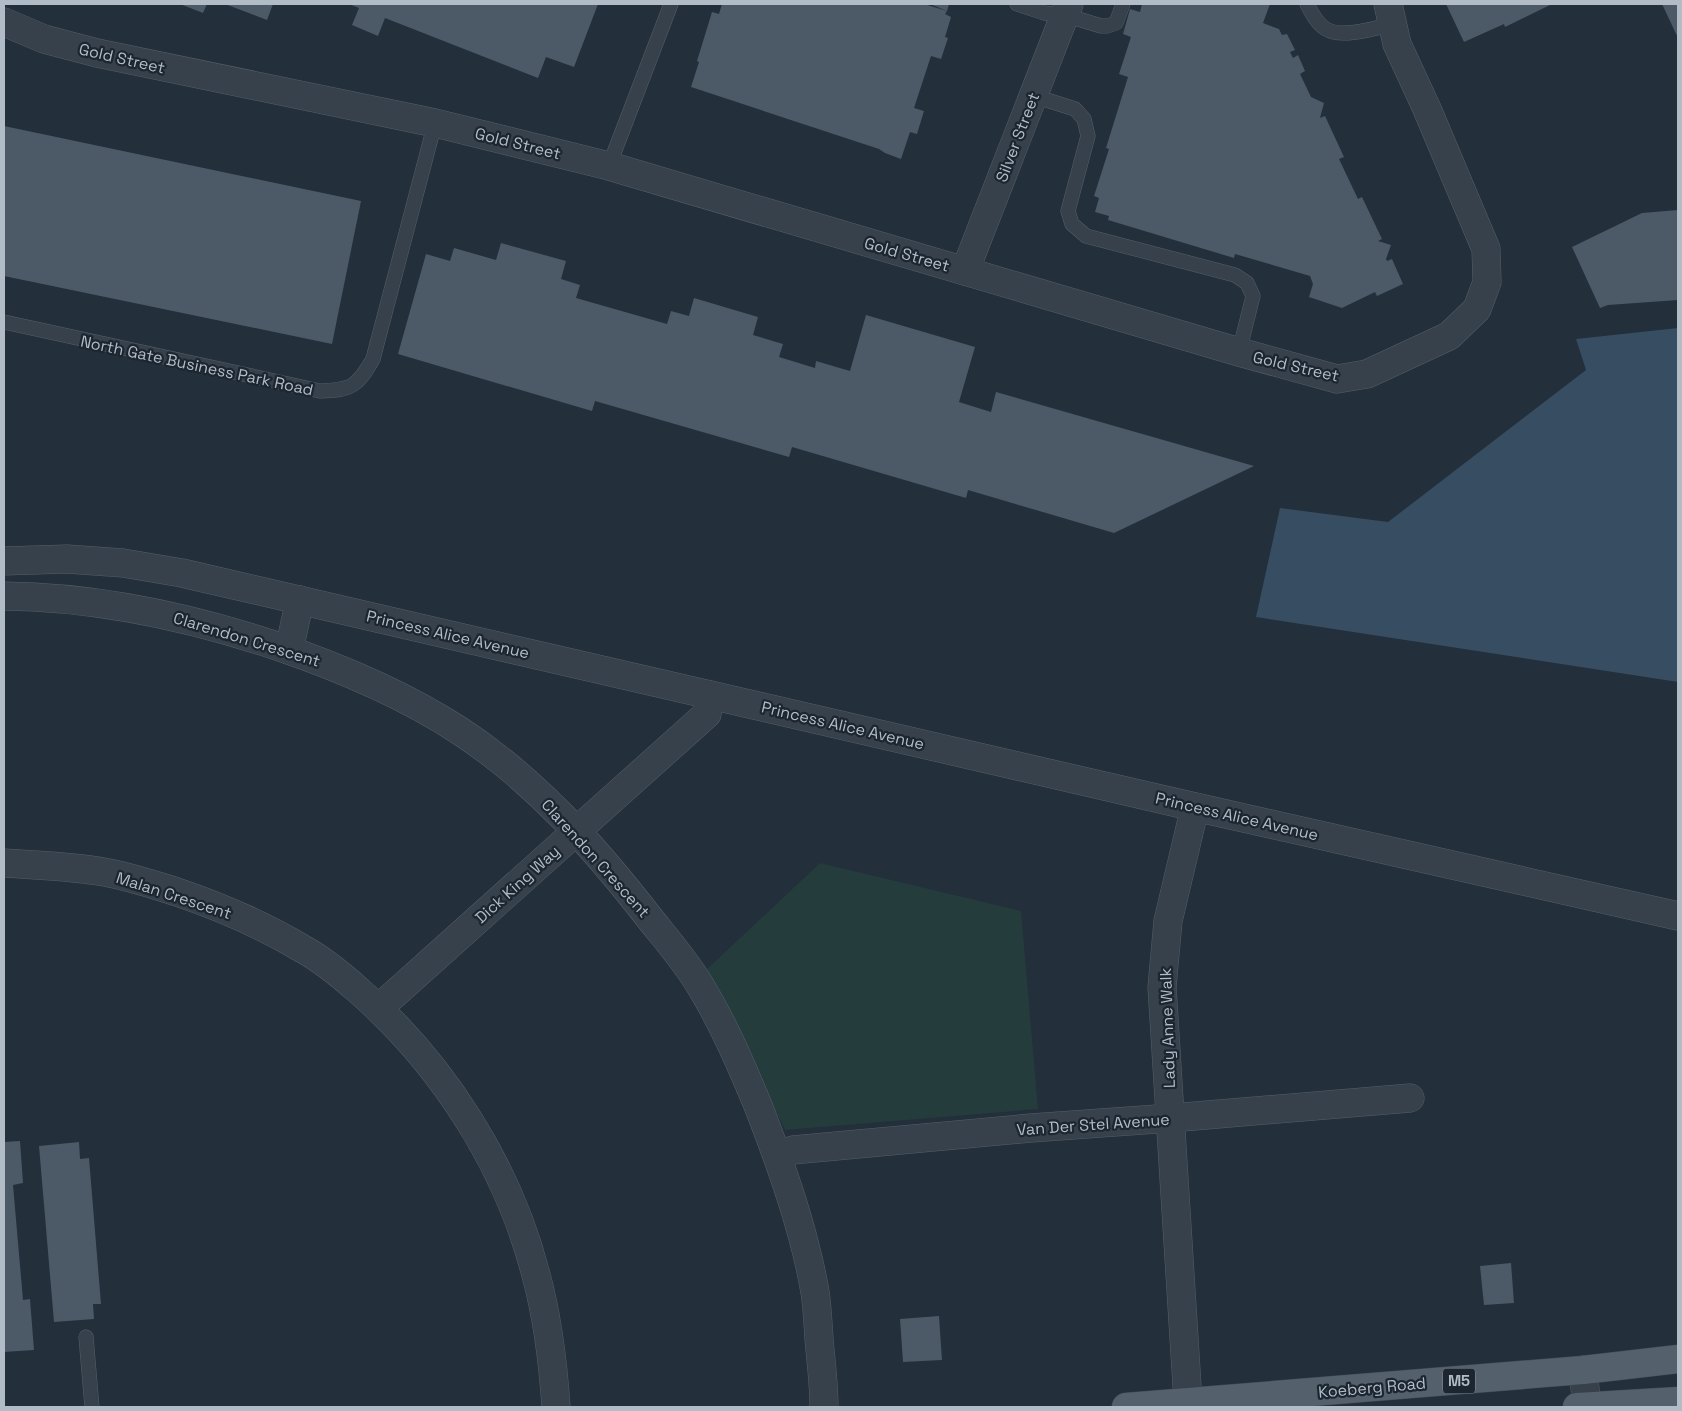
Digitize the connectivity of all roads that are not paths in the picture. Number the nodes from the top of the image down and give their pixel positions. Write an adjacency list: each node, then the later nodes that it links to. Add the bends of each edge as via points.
1 (671, 4): 10 (lane)
2 (1018, 4): 5 (lane, via 1044,13)
3 (1123, 4): 5 (lane, via 1116,23 1106,26)
4 (1307, 4): 6 (lane, via 1325,29 1341,34)
5 (1067, 9): 8 (street, Silver Street)
6 (1391, 14): 13 (street, Gold Street, via 1396,44 1486,249 1487,282 1477,309 1449,336 1367,374 1337,378)
7 (4, 22): 9 (street, Gold Street, via 44,39 97,54)
8 (1034, 96): 11 (street, Silver Street); 13 (lane, via 1075,109 1084,119 1088,136 1068,211 1072,224 1086,236 1235,274 1247,283 1253,296)
9 (436, 123): 10 (street, Gold Street); 12 (lane, North Gate Business Park Road, via 373,359 362,379 342,390 320,392)
10 (609, 166): 11 (street, Gold Street)
11 (965, 271): 13 (street, Gold Street)
12 (4, 322)
13 (1239, 352)
14 (4, 561): 16 (street, Princess Alice Avenue, via 66,559 123,563)
15 (4, 596): 17 (street, Clarendon Crescent, via 72,599 160,612 227,629)
16 (300, 600): 17 (street); 18 (street, Princess Alice Avenue)
17 (289, 650): 20 (street, Clarendon Crescent, via 359,676 411,701 461,732 523,779)
18 (710, 695): 19 (street, Princess Alice Avenue); 20 (street, Dick King Way, via 707,714)
19 (1195, 807): 22 (street, Princess Alice Avenue); 25 (street, Lady Anne Walk, via 1168,921 1162,987)
20 (576, 831): 23 (street, Dick King Way); 26 (street, Clarendon Crescent, via 619,879 700,986 743,1069)
21 (4, 863): 23 (street, Malan Crescent, via 100,871 154,884 216,905 304,949)
22 (1678, 916)
23 (379, 1008): 34 (street, Malan Crescent, via 410,1040 443,1082 490,1157 510,1198 536,1274 544,1310)
24 (1410, 1098): 25 (street, Van Der Stel Avenue)
25 (1171, 1118): 26 (street, Van Der Stel Avenue, via 793,1150); 32 (street, Lady Anne Walk)
26 (777, 1155): 35 (street, Clarendon Crescent, via 797,1215 815,1293)
27 (86, 1337): 33 (lane)
28 (1678, 1359): 29 (main road, Koeberg Road / M5)
29 (1584, 1370): 30 (main road, Koeberg Road / M5); 37 (street)
30 (1335, 1399): 32 (main road, Koeberg Road / M5)
31 (1678, 1401): 37 (main road)
32 (1188, 1402): 36 (main road, Koeberg Road / M5)
33 (92, 1407)
34 (556, 1407)
35 (824, 1407)
36 (1126, 1407)
37 (1583, 1407)

